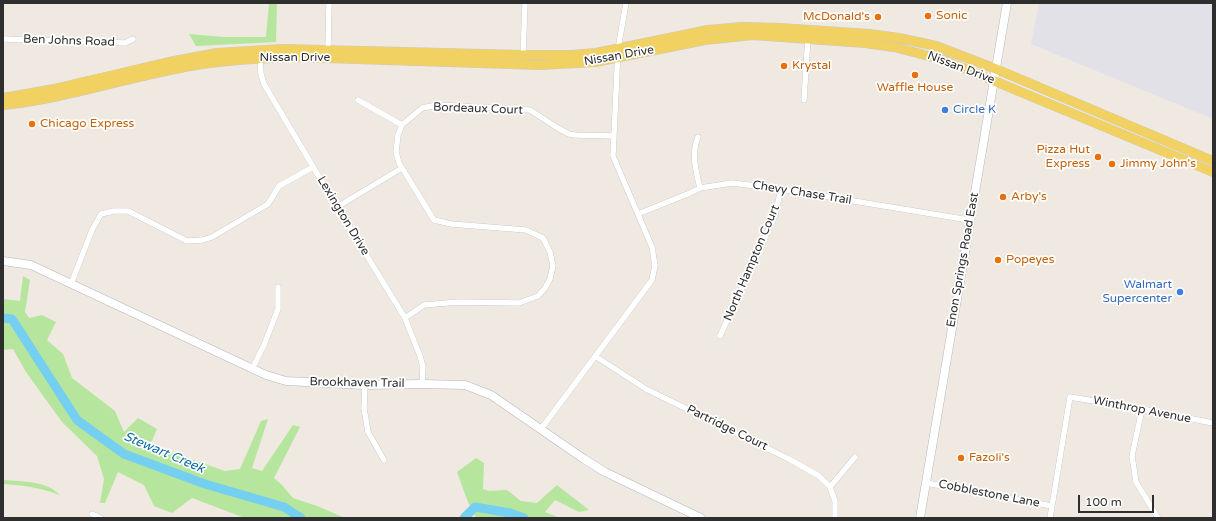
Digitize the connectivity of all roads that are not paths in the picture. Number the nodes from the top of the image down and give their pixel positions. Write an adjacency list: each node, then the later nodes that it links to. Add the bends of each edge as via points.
1 (329, 3): 8 (street)
2 (525, 3): 11 (street)
3 (626, 3): 9 (street)
4 (1007, 3): 12 (street, Enon Springs Road East)
5 (809, 34): 9 (main road, Nissan Drive, via 742,27 708,30); 12 (main road, Nissan Drive, via 868,34 899,38 936,46); 13 (main road, Nissan Drive, via 894,47 944,60); 16 (street)
6 (3, 39): 7 (street, Ben Johns Road, via 125,43)
7 (133, 39)
8 (328, 49): 10 (main road, Nissan Drive); 11 (main road, Nissan Drive)
9 (618, 53): 10 (main road, Nissan Drive, via 595,62 540,64); 11 (main road, Nissan Drive); 19 (street)
10 (260, 54): 14 (main road, Nissan Drive, via 217,53); 17 (main road, Nissan Drive, via 203,64 57,97); 22 (street, Lexington Drive, via 264,84)
11 (523, 55)
12 (996, 69): 13 (street, Enon Springs Road East); 21 (main road, Nissan Drive)
13 (994, 81): 24 (main road, Nissan Drive); 29 (street, Enon Springs Road East)
14 (3, 98)
15 (358, 100): 18 (street)
16 (804, 100)
17 (3, 105)
18 (402, 125): 19 (street, Bordeaux Court, via 422,108 437,105 530,110 569,134); 23 (street, via 396,152)
19 (614, 136): 28 (street, via 613,156)
20 (698, 137): 25 (street, via 694,160)
21 (1213, 162)
22 (313, 167): 27 (street, Lexington Drive); 31 (street, via 279,186 268,204 204,240 187,241 128,211 101,214)
23 (402, 168): 27 (street); 33 (street, via 434,220 451,224 526,230 543,238 553,266 550,279 538,296 519,303 458,302 424,305)
24 (1213, 172)
25 (700, 188): 26 (street, Chevy Chase Trail, via 732,183); 28 (street, Chevy Chase Trail)
26 (782, 189): 29 (street, Chevy Chase Trail); 34 (street, North Hampton Court, via 775,215)
27 (337, 207): 33 (street, Lexington Drive)
28 (638, 214): 35 (street, via 652,247 655,266 652,280)
29 (969, 220): 44 (street, Enon Springs Road East)
30 (3, 261): 31 (street, Brookhaven Trail, via 31,265)
31 (70, 284): 36 (street, Brookhaven Trail)
32 (278, 287): 36 (street, via 278,309)
33 (405, 318): 37 (street, Lexington Drive, via 423,367)
34 (720, 336)
35 (594, 356): 41 (street); 45 (street, Partridge Court, via 646,389 789,459 819,476)
36 (252, 369): 38 (street, Brookhaven Trail, via 286,380)
37 (422, 384): 38 (street, Brookhaven Trail); 41 (street, Brookhaven Trail, via 465,385 491,395)
38 (365, 385): 43 (street, via 364,408 368,432)
39 (1142, 409): 40 (street, Winthrop Avenue); 46 (street, Winthrop Avenue, via 1070,397); 53 (street, via 1132,456 1136,482)
40 (1213, 423)
41 (540, 429): 49 (street, Brookhaven Trail, via 605,472)
42 (855, 457): 45 (street)
43 (384, 460)
44 (926, 483): 46 (street, Cobblestone Lane); 51 (street, Enon Springs Road East)
45 (830, 487): 50 (street)
46 (1052, 506): 52 (street)
47 (92, 514): 48 (street)
48 (101, 518)
49 (701, 518)
50 (835, 518)
51 (920, 518)
52 (1050, 518)
53 (1158, 518)

